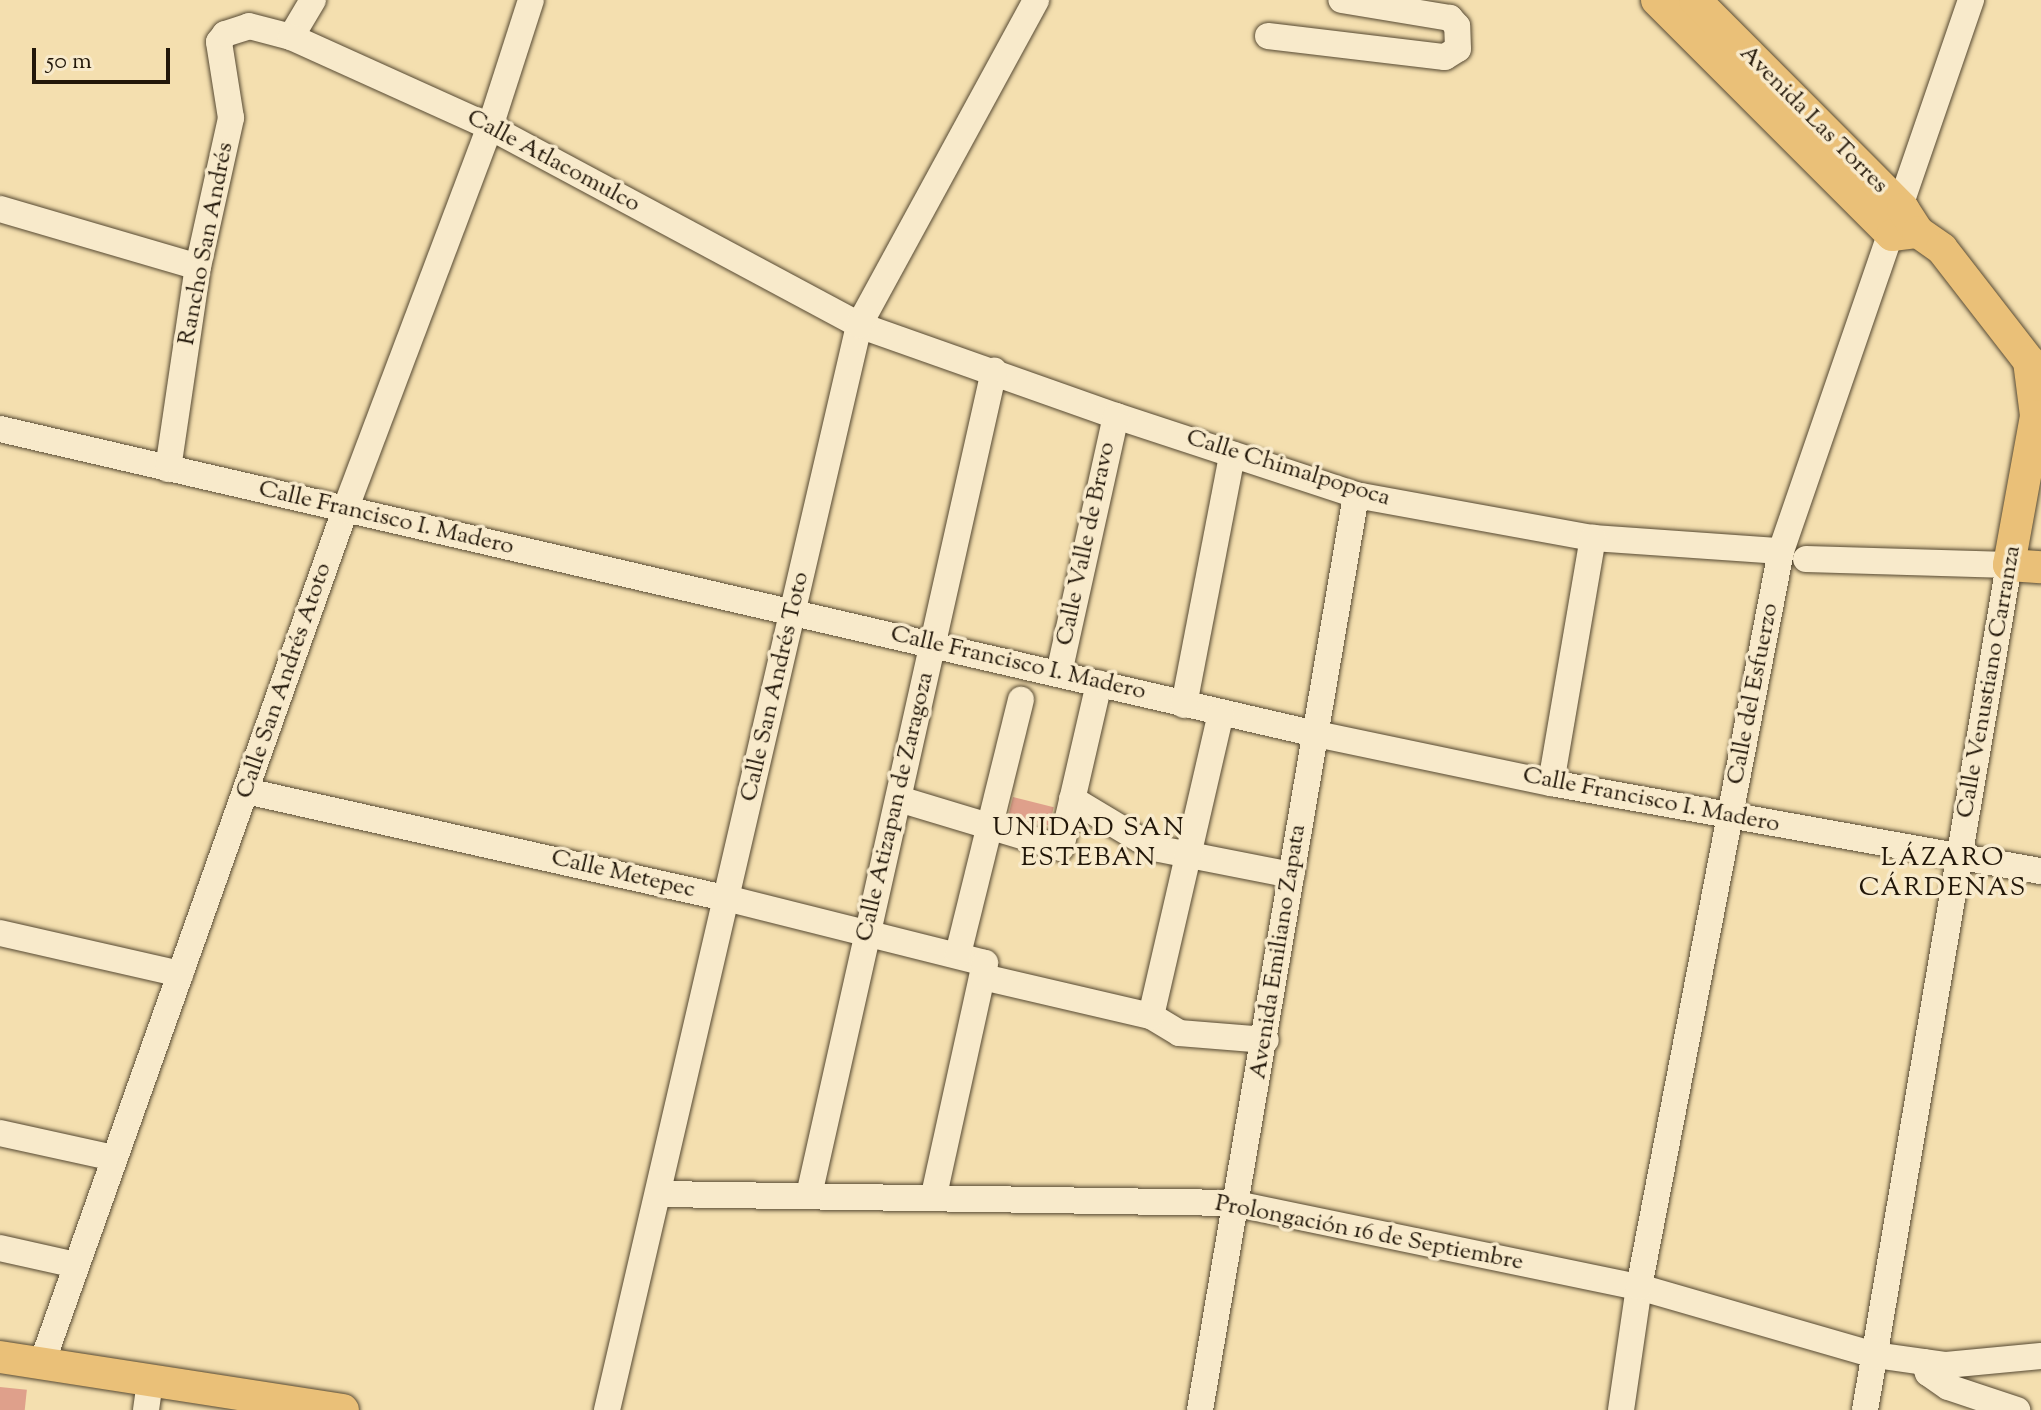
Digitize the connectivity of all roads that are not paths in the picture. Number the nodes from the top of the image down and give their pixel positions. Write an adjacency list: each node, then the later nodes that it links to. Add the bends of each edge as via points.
1 (313, 0): 10 (street)
2 (531, 0): 11 (street, Calle San Andrés Atoto)
3 (1036, 0): 15 (street, Calle San Andrés Toto)
4 (1341, 0): 9 (street, via 1450,18 1457,26 1458,49 1445,57)
5 (1657, 0): 7 (main road, Avenida Las Torres)
6 (1971, 0): 13 (street, Calle del Esfuerzo)
7 (1695, 13): 13 (main road, Avenida Las Torres)
8 (235, 28): 10 (street, Calle Atlacomulco, via 249,26); 14 (street, Rancho San Andrés, via 225,34 217,54 232,102 231,118)
9 (1268, 36)
10 (291, 37): 11 (street, Calle Atlacomulco)
11 (490, 127): 15 (street, Calle Atlacomulco); 22 (street, Calle San Andrés Atoto)
12 (0, 209): 14 (street)
13 (1904, 225): 24 (street, Calle del Esfuerzo); 25 (main road, Calle Venustiano Carranza, via 1942,249 2029,361 2036,416)
14 (198, 267): 20 (street, Rancho San Andrés)
15 (859, 325): 16 (street, Calle Chimalpopoca); 27 (street, Calle San Andrés Toto)
16 (994, 371): 17 (street, Calle Chimalpopoca); 28 (street, Calle Atizapan de Zaragoza)
17 (1116, 416): 19 (street, Calle Chimalpopoca); 29 (street, Calle Valle de Bravo)
18 (0, 429): 20 (street, Calle Francisco I. Madero)
19 (1232, 455): 21 (street, Calle Chimalpopoca); 32 (street)
20 (168, 469): 22 (street, Calle Francisco I. Madero)
21 (1356, 495): 23 (street, Calle Chimalpopoca); 34 (street, Avenida Emiliano Zapata)
22 (345, 510): 27 (street, Calle Francisco I. Madero); 36 (street, Calle San Andrés Atoto)
23 (1593, 538): 24 (street, Calle Chimalpopoca); 35 (street)
24 (1793, 555): 25 (street, Calle Chimalpopoca); 39 (street, Calle del Esfuerzo)
25 (2009, 565): 26 (main road, Calle Chimalpopoca); 42 (street, Calle Venustiano Carranza)
26 (2041, 567)
27 (793, 612): 28 (street, Calle Francisco I. Madero); 45 (street, Calle San Andrés Toto)
28 (934, 644): 29 (street, Calle Francisco I. Madero); 37 (street, Calle Atizapan de Zaragoza)
29 (1059, 673): 30 (street, Calle Francisco I. Madero)
30 (1099, 683): 32 (street, Calle Francisco I. Madero); 38 (street)
31 (1021, 700): 40 (street)
32 (1184, 705): 33 (street, Calle Francisco I. Madero)
33 (1221, 713): 34 (street, Calle Francisco I. Madero); 41 (street)
34 (1316, 734): 35 (street, Calle Francisco I. Madero); 44 (street, Avenida Emiliano Zapata)
35 (1551, 783): 39 (street, Calle Francisco I. Madero)
36 (246, 791): 45 (street, Calle Metepec); 49 (street, Calle San Andrés Atoto)
37 (899, 799): 40 (street); 47 (street, Calle Atizapan de Zaragoza)
38 (1072, 799): 40 (street, via 1061,848); 41 (street, via 1154,848)
39 (1731, 816): 42 (street, Calle Francisco I. Madero); 61 (street, Calle del Esfuerzo)
40 (985, 829): 48 (street)
41 (1187, 855): 44 (street); 51 (street)
42 (1960, 858): 43 (street, Calle Francisco I. Madero); 62 (street, Calle Venustiano Carranza)
43 (2041, 871)
44 (1291, 875): 52 (street, Avenida Emiliano Zapata)
45 (726, 898): 47 (street, Calle Metepec); 55 (street, Calle San Andrés Toto)
46 (0, 933): 49 (street)
47 (867, 933): 48 (street, Calle Metepec); 56 (street, Calle Atizapan de Zaragoza)
48 (958, 954): 50 (street, Calle Metepec, via 985,963)
49 (180, 974): 54 (street, Calle San Andrés Atoto)
50 (983, 977): 51 (street); 57 (street)
51 (1151, 1016): 52 (street, via 1179,1033)
52 (1266, 1040): 58 (street, Avenida Emiliano Zapata)
53 (0, 1133): 54 (street)
54 (114, 1158): 60 (street, Calle San Andrés Atoto)
55 (660, 1194): 56 (street, Prolongación 16 de Septiembre); 69 (street, Calle San Andrés Toto)
56 (809, 1195): 57 (street, Prolongación 16 de Septiembre)
57 (934, 1195): 58 (street, Prolongación 16 de Septiembre)
58 (1232, 1203): 61 (street, Prolongación 16 de Septiembre); 70 (street, Avenida Emiliano Zapata)
59 (0, 1248): 60 (street)
60 (76, 1265): 66 (street, Calle San Andrés Atoto)
61 (1639, 1287): 62 (street, Prolongación 16 de Septiembre); 71 (street, Calle del Esfuerzo)
62 (1875, 1355): 65 (street, Prolongación 16 de Septiembre); 72 (street, Calle Venustiano Carranza)
63 (2041, 1356): 65 (street, Prolongación 16 de Septiembre)
64 (0, 1357): 66 (main road)
65 (1924, 1362): 73 (street, via 1928,1373 1948,1387)
66 (42, 1363): 67 (main road)
67 (148, 1395): 68 (main road)
68 (343, 1410)
69 (607, 1410)
70 (1200, 1410)
71 (1621, 1410)
72 (1865, 1410)
73 (2017, 1410)

